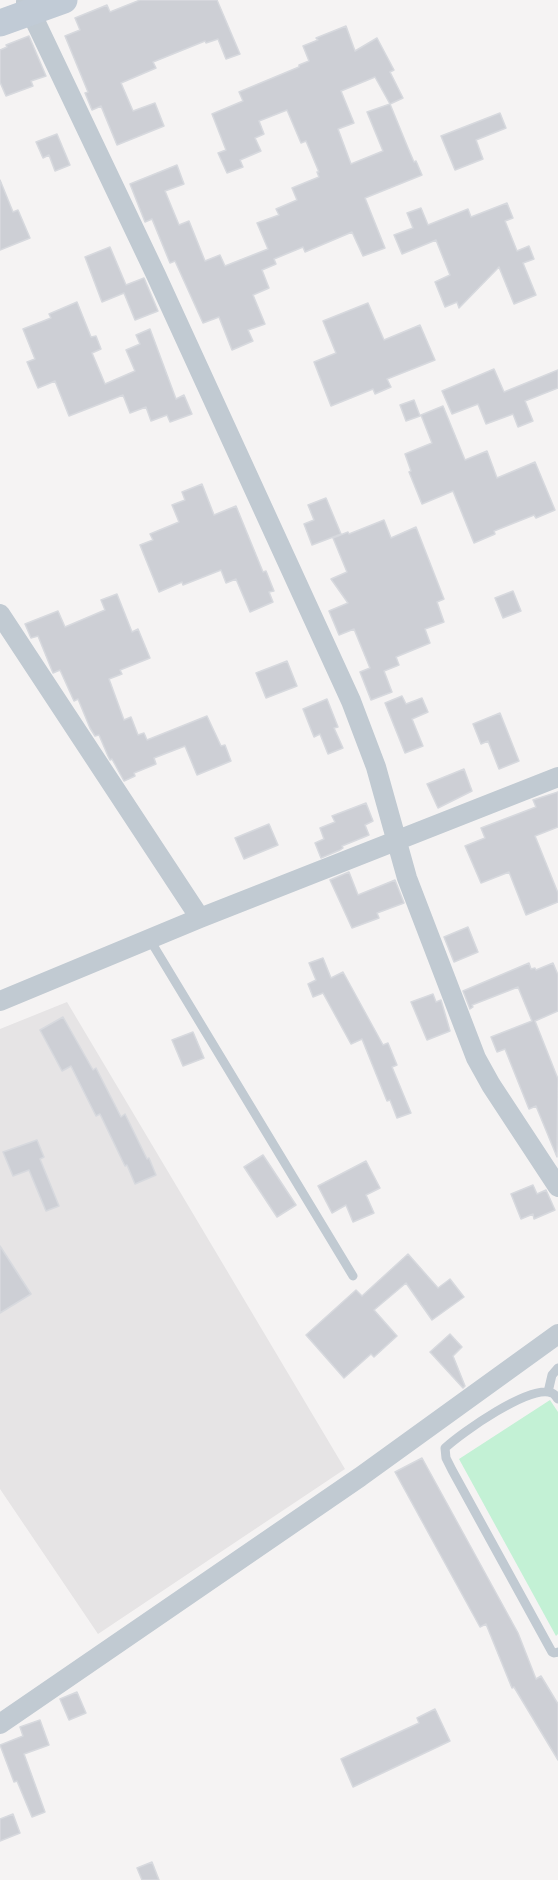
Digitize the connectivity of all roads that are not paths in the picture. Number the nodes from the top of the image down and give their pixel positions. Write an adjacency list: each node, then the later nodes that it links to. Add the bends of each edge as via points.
1 (63, 0): 2 (main road)
2 (28, 6): 3 (main road); 6 (street, via 323,637 376,767)
3 (0, 23)
4 (0, 614): 7 (street)
5 (558, 777): 6 (street)
6 (396, 840): 7 (street); 10 (street, via 476,1058)
7 (200, 918): 8 (street)
8 (150, 940): 9 (street); 11 (lane)
9 (0, 1000)
10 (558, 1187)
11 (353, 1276)
12 (558, 1334): 17 (street, via 360,1477)
13 (558, 1368): 14 (lane)
14 (548, 1392): 15 (lane); 16 (lane, via 532,1393 513,1401 445,1448 449,1464 552,1652)
15 (558, 1400)
16 (558, 1652)
17 (0, 1724)

